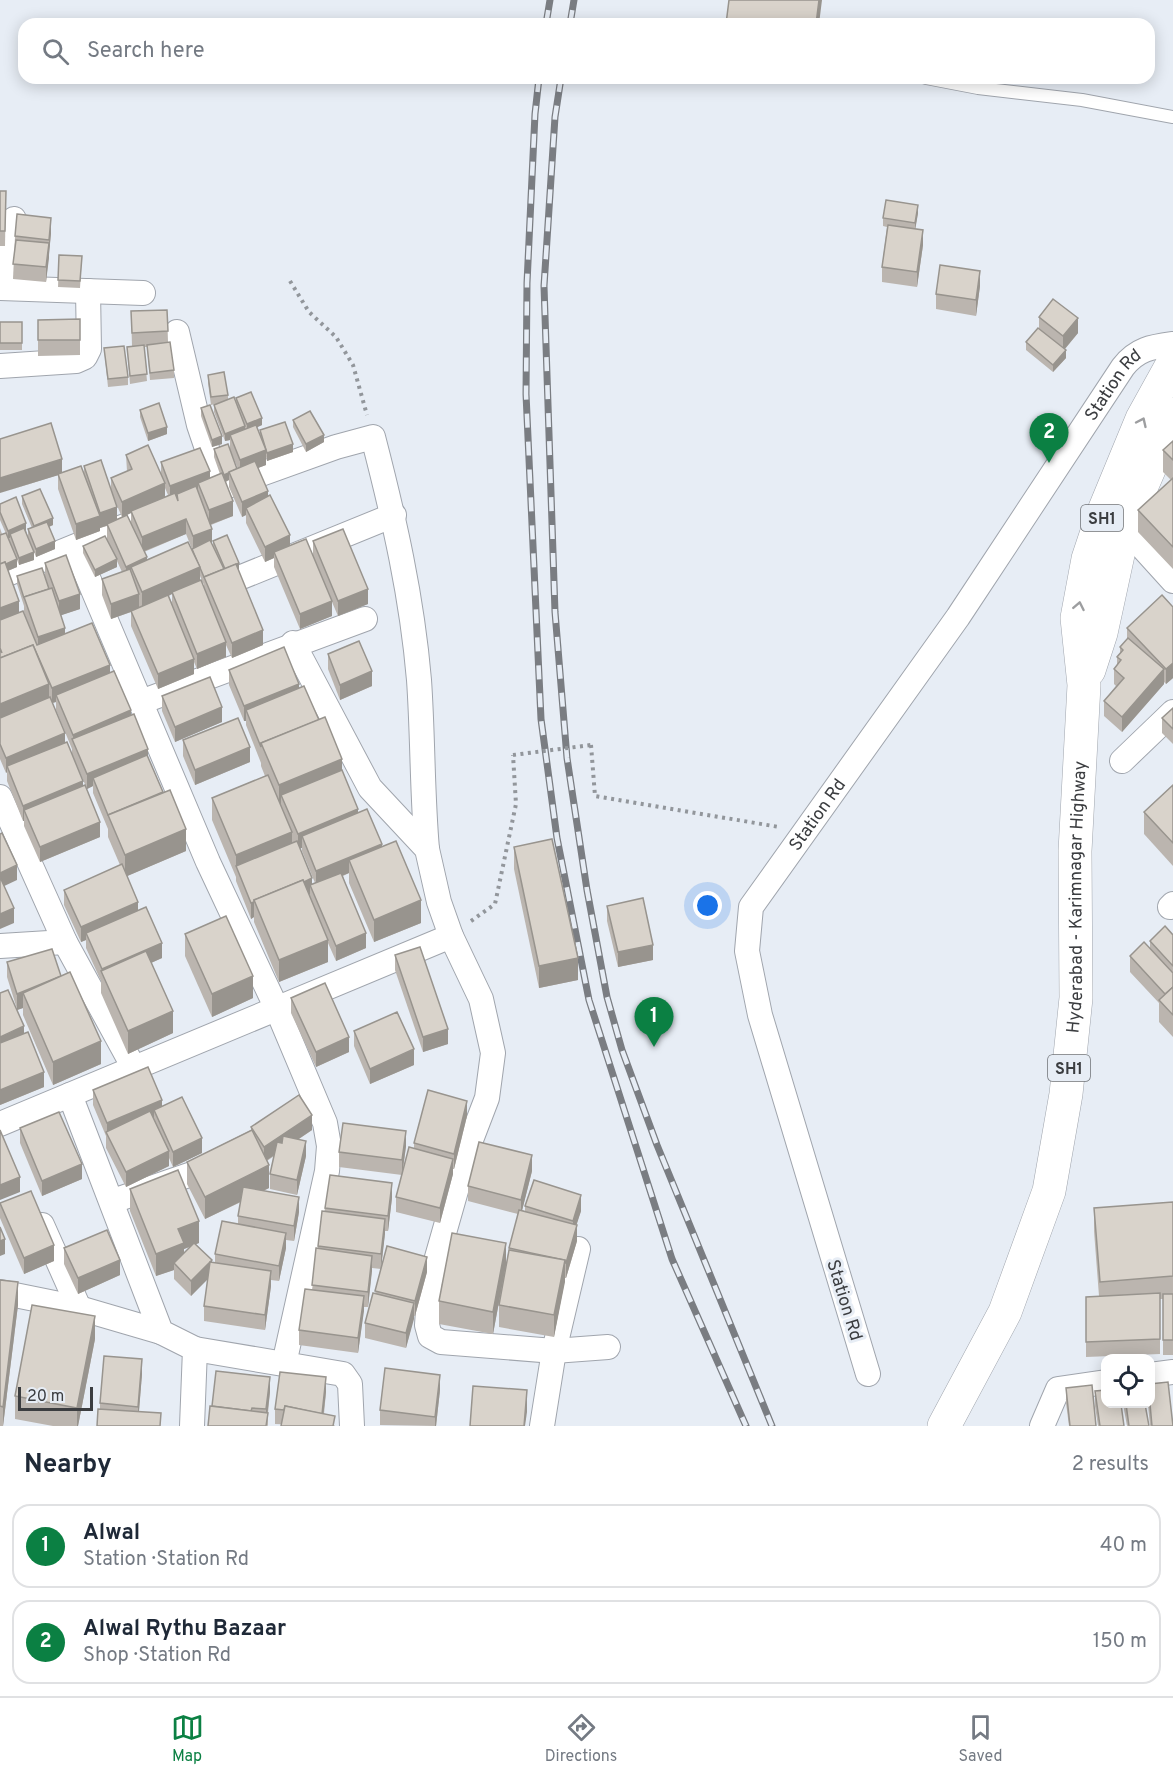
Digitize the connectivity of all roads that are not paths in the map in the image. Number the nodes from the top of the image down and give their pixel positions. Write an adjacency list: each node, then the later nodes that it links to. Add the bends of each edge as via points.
1 (957, 84): 2 (lane, via 1082,100)
2 (1173, 117)
3 (14, 219): 4 (street)
4 (4, 288): 5 (street)
5 (88, 291): 6 (street); 10 (street, via 89,348 85,357 76,361)
6 (143, 293)
7 (177, 332): 12 (street, via 199,425)
8 (1173, 344): 46 (street, Station Rd, via 1134,353 1123,367 958,617 751,906 747,951 760,1015)
9 (1173, 363): 21 (main road, Hyderabad - Karimnagar Highway / SH1, one-way to 9, via 1077,618 1088,559 1142,419)
10 (0, 366)
11 (1173, 414): 14 (main road)
12 (220, 487): 13 (street, via 373,437); 15 (street)
13 (394, 515): 18 (street); 26 (street, via 410,601 418,678)
14 (1124, 527): 17 (street); 21 (main road, via 1101,633)
15 (75, 547): 16 (street); 22 (street, via 120,626)
16 (0, 577)
17 (1173, 582)
18 (194, 596)
19 (365, 619): 20 (street)
20 (293, 643): 22 (street); 26 (street, via 370,788)
21 (1084, 685): 52 (main road, Hyderabad - Karimnagar Highway / SH1, via 1075,851 1076,998 1066,1094 1049,1191 1005,1312)
22 (141, 702): 30 (street, via 208,862)
23 (1173, 712): 24 (street)
24 (1122, 760)
25 (0, 796): 28 (street)
26 (427, 849): 27 (street)
27 (451, 936): 30 (street); 43 (street, via 481,999 493,1053 487,1098 469,1145 430,1282 426,1325 430,1336 441,1342)
28 (65, 942): 29 (street); 31 (street)
29 (0, 946)
30 (277, 1009): 31 (street); 44 (street, via 325,1123 329,1146)
31 (134, 1068): 32 (street)
32 (70, 1095): 33 (street); 35 (street)
33 (0, 1123)
34 (224, 1163): 35 (street)
35 (113, 1201): 40 (street)
36 (35, 1209): 39 (street)
37 (578, 1249): 43 (street)
38 (0, 1292): 39 (street)
39 (79, 1308): 40 (street)
40 (161, 1332): 42 (street)
41 (608, 1347): 43 (street)
42 (195, 1349): 44 (street); 49 (street)
43 (554, 1351): 51 (street)
44 (284, 1364): 50 (street, via 343,1374 350,1384)
45 (1173, 1371): 47 (street)
46 (868, 1374)
47 (1155, 1374)
48 (1101, 1383): 53 (street, via 1058,1389)
49 (192, 1426)
50 (352, 1426)
51 (542, 1426)
52 (944, 1426)
53 (1042, 1426)

